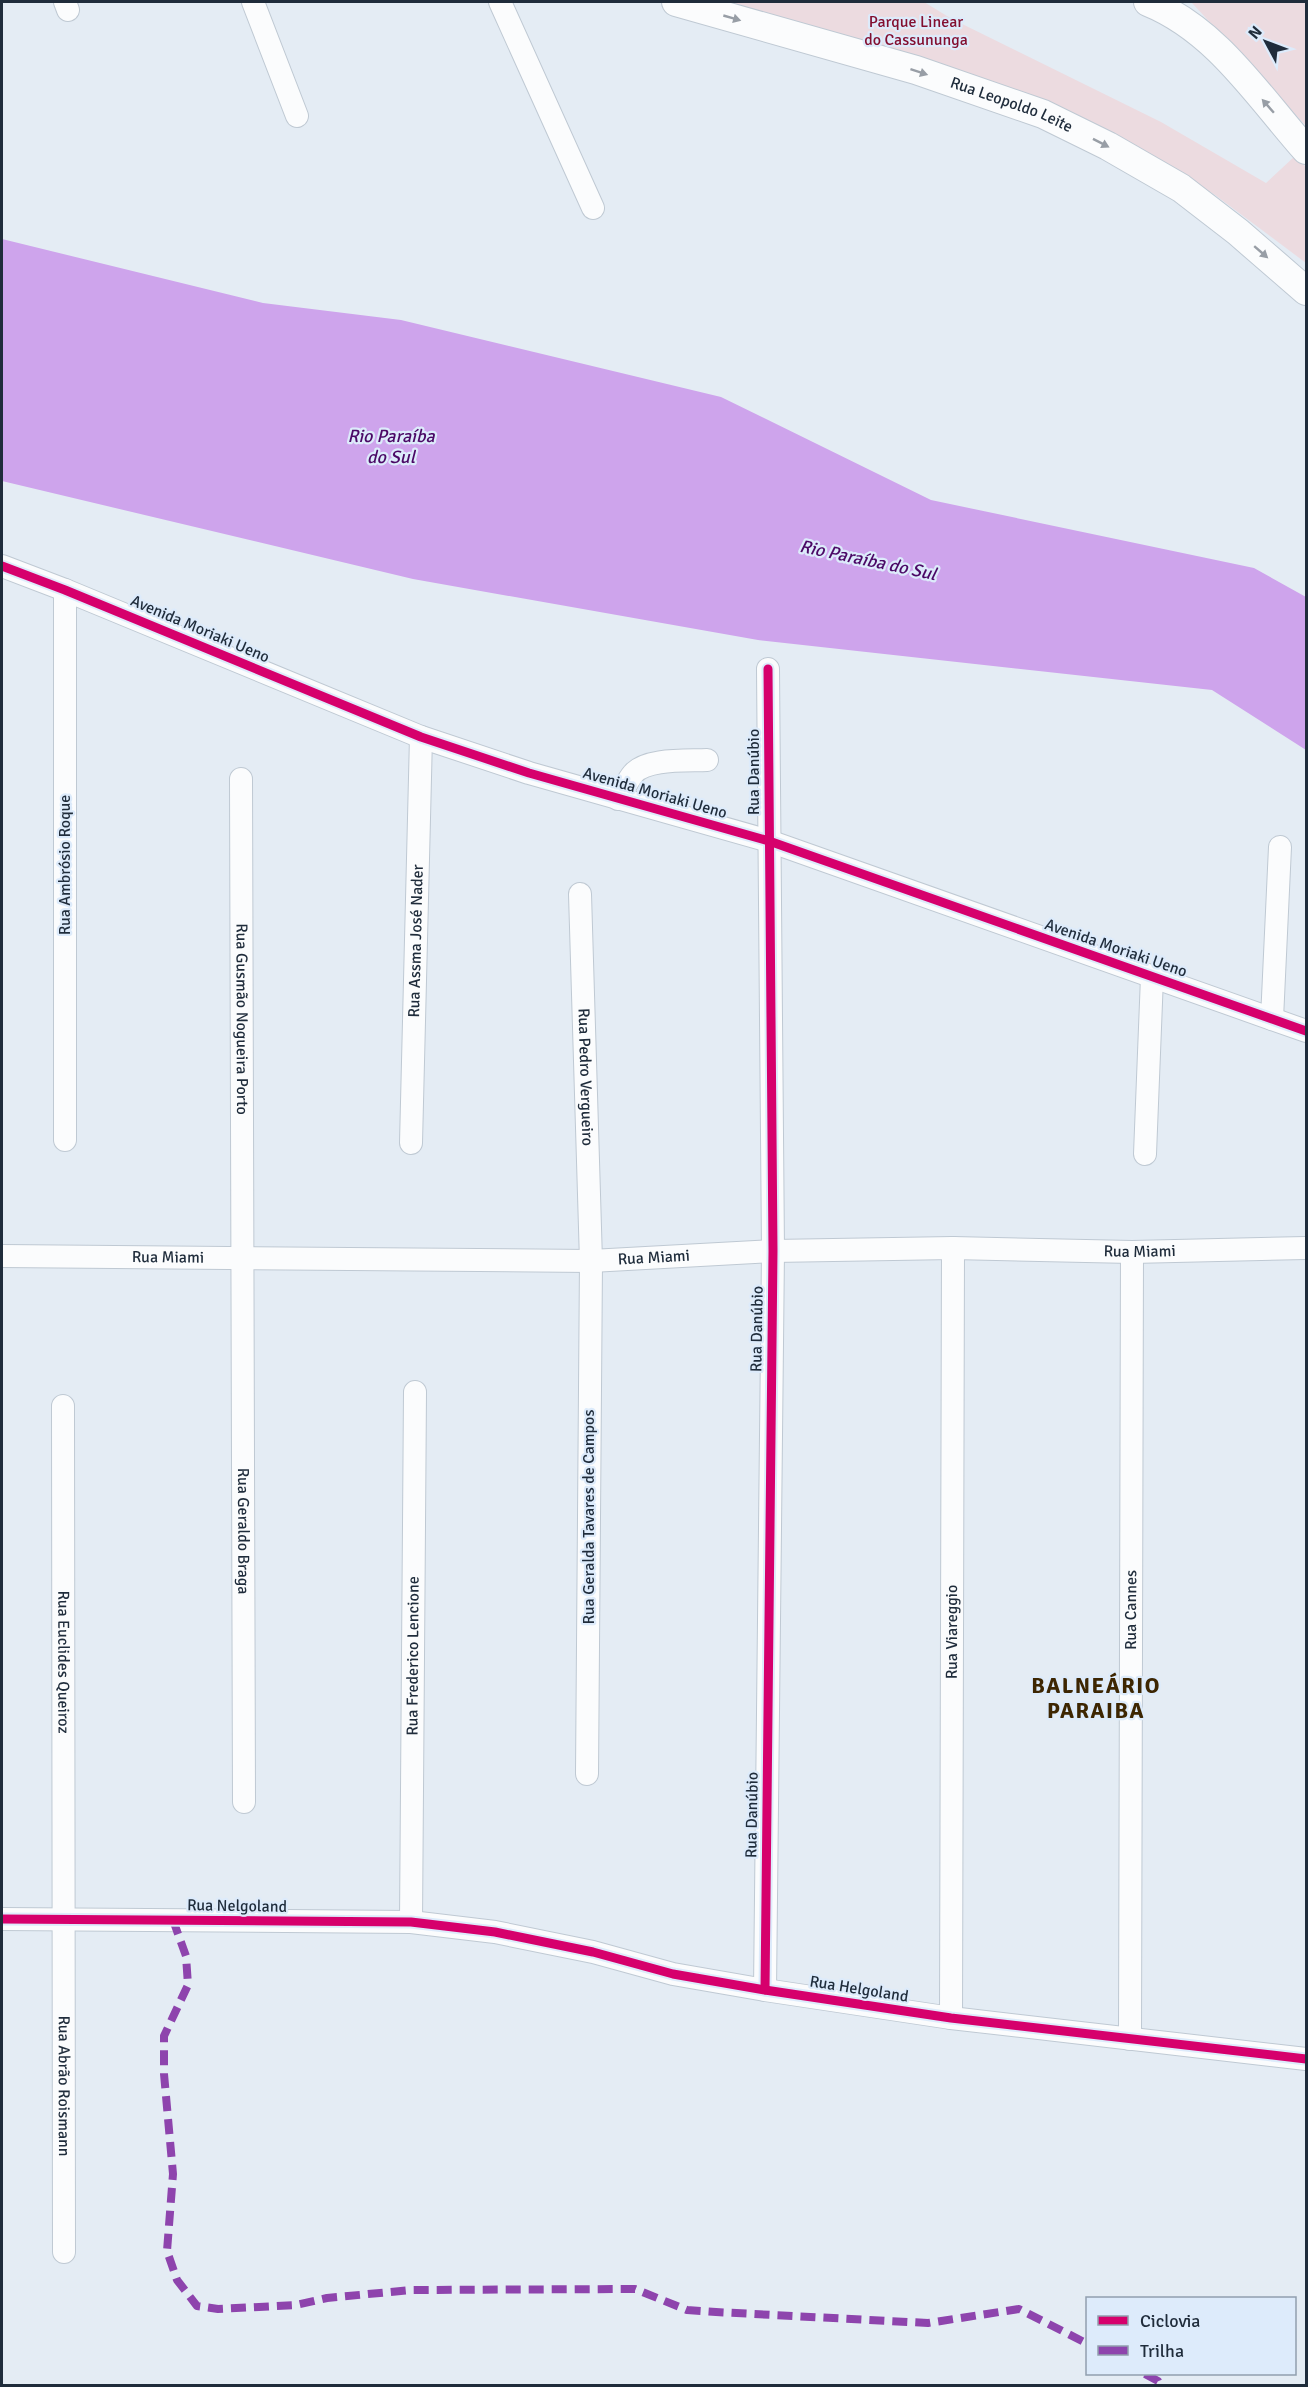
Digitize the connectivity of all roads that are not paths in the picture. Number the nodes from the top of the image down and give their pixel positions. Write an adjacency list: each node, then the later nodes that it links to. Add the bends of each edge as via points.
1 (253, 2): 5 (street)
2 (500, 2): 7 (street)
3 (676, 2): 8 (main road, Rua Leopoldo Leite, one-way to 8, via 916,70 1043,114 1181,188)
4 (1148, 2): 6 (main road, one-way to 4, via 1222,52 1196,28)
5 (297, 116)
6 (1306, 150)
7 (593, 208)
8 (1306, 291)
9 (2, 567): 10 (street, Avenida Moriaki Ueno)
10 (65, 590): 12 (street, Avenida Moriaki Ueno); 22 (street, Rua Ambrósio Roque)
11 (768, 669): 16 (street, Rua Danúbio)
12 (421, 737): 15 (street, Avenida Moriaki Ueno); 23 (street, Rua Assma José Nader)
13 (707, 760): 15 (street, via 639,767)
14 (241, 778): 30 (street, Rua Gusmão Nogueira Porto)
15 (618, 799): 16 (street, Avenida Moriaki Ueno)
16 (769, 841): 19 (street, Avenida Moriaki Ueno); 27 (street, Rua Danúbio)
17 (1280, 847): 20 (street)
18 (580, 894): 31 (street, Rua Pedro Vergueiro)
19 (1152, 976): 20 (street, Avenida Moriaki Ueno); 24 (street)
20 (1272, 1018): 21 (street, Avenida Moriaki Ueno)
21 (1306, 1031)
22 (66, 1140)
23 (411, 1143)
24 (1145, 1154)
25 (953, 1248): 27 (street, Rua Miami); 28 (street, Rua Miami); 40 (street, Rua Viareggio)
26 (1306, 1248): 28 (street, Rua Miami)
27 (773, 1251): 31 (street, Rua Miami); 39 (street, Rua Danúbio)
28 (1132, 1252): 41 (street, Rua Cannes)
29 (2, 1256): 30 (street, Rua Miami)
30 (242, 1259): 31 (street, Rua Miami); 35 (street, Rua Geraldo Braga)
31 (591, 1261): 34 (street, Rua Geralda Tavares de Campos)
32 (414, 1392): 38 (street, Rua Frederico Lencione)
33 (63, 1406): 37 (street, Rua Euclides Queiroz)
34 (587, 1774)
35 (244, 1802)
36 (2, 1919): 37 (street)
37 (64, 1919): 38 (street, Rua Nelgoland); 43 (street, Rua Abrão Roismann)
38 (411, 1922): 39 (street, Rua Helgoland, via 495,1932 593,1952 673,1974)
39 (765, 1990): 40 (street, Rua Helgoland)
40 (951, 2018): 41 (street, Rua Helgoland)
41 (1130, 2040): 42 (street, Rua Helgoland)
42 (1306, 2059)
43 (64, 2252)

